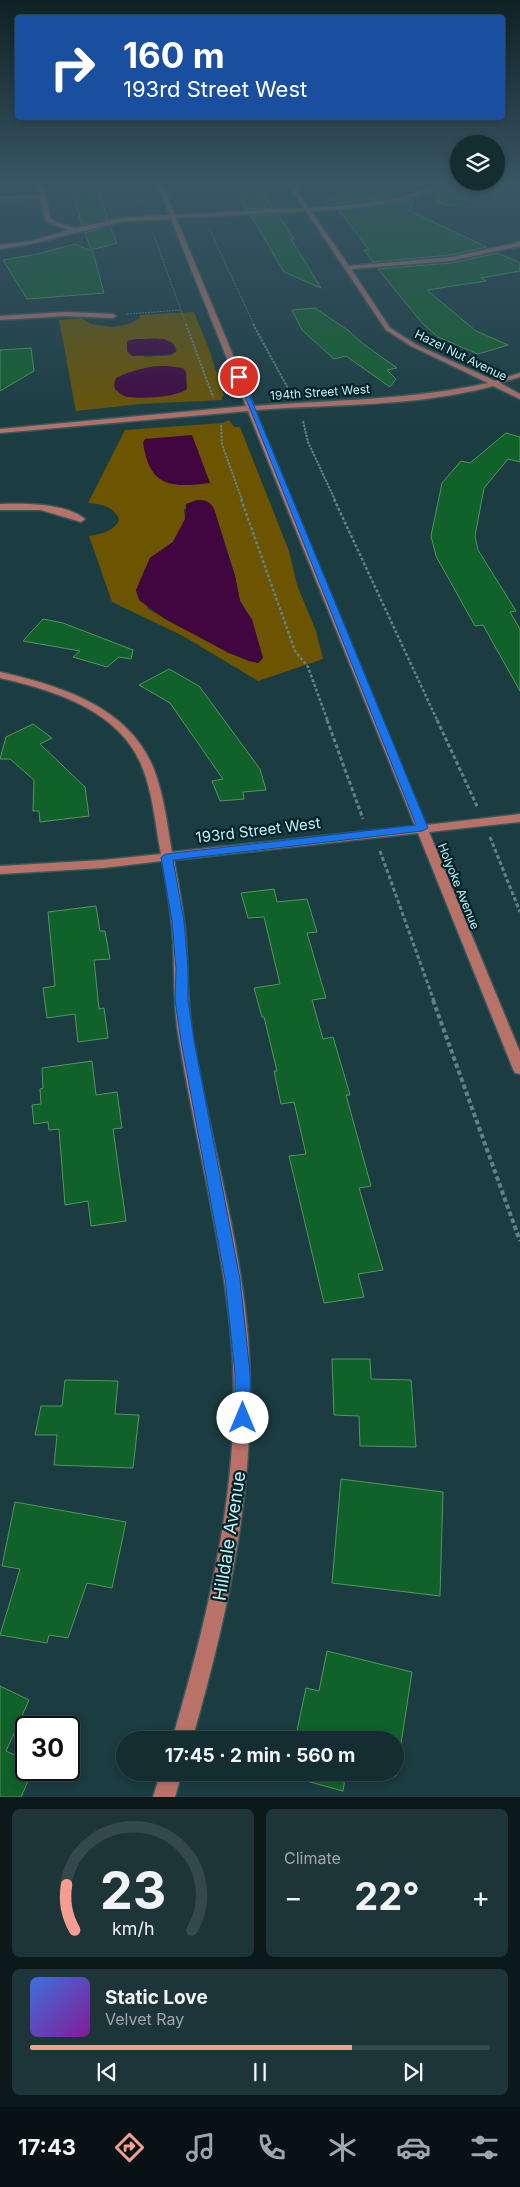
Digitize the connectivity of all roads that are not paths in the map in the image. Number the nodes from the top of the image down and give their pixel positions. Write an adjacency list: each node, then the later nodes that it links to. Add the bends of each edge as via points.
1 (195, 269): 8 (street, Holyoke Avenue)
2 (347, 269): 6 (street, Hazel Nut Avenue, via 388,329 412,345)
3 (113, 316): 4 (street, via 66,314)
4 (0, 318)
5 (520, 375): 6 (street, 194th Street West)
6 (494, 383): 7 (street, Hazel Nut Avenue); 8 (street, 194th Street West, via 414,397)
7 (520, 397)
8 (251, 408): 9 (street, 194th Street West); 14 (street, Holyoke Avenue)
9 (0, 431)
10 (0, 507): 11 (street, via 45,507)
11 (80, 519)
12 (0, 674): 15 (street, Hilldale Avenue, via 70,696 108,717 130,737 142,755 153,783)
13 (520, 818): 14 (street, 193rd Street West)
14 (422, 828): 15 (street, 193rd Street West); 17 (street, Holyoke Avenue)
15 (166, 857): 16 (street, 193rd Street West); 18 (street, Hilldale Avenue, via 178,921 181,1000 187,1041 232,1279 244,1404 238,1489 229,1552 204,1670)
16 (0, 870)
17 (520, 1069)
18 (185, 1731)
19 (169, 1781): 20 (street)
20 (164, 1797)

